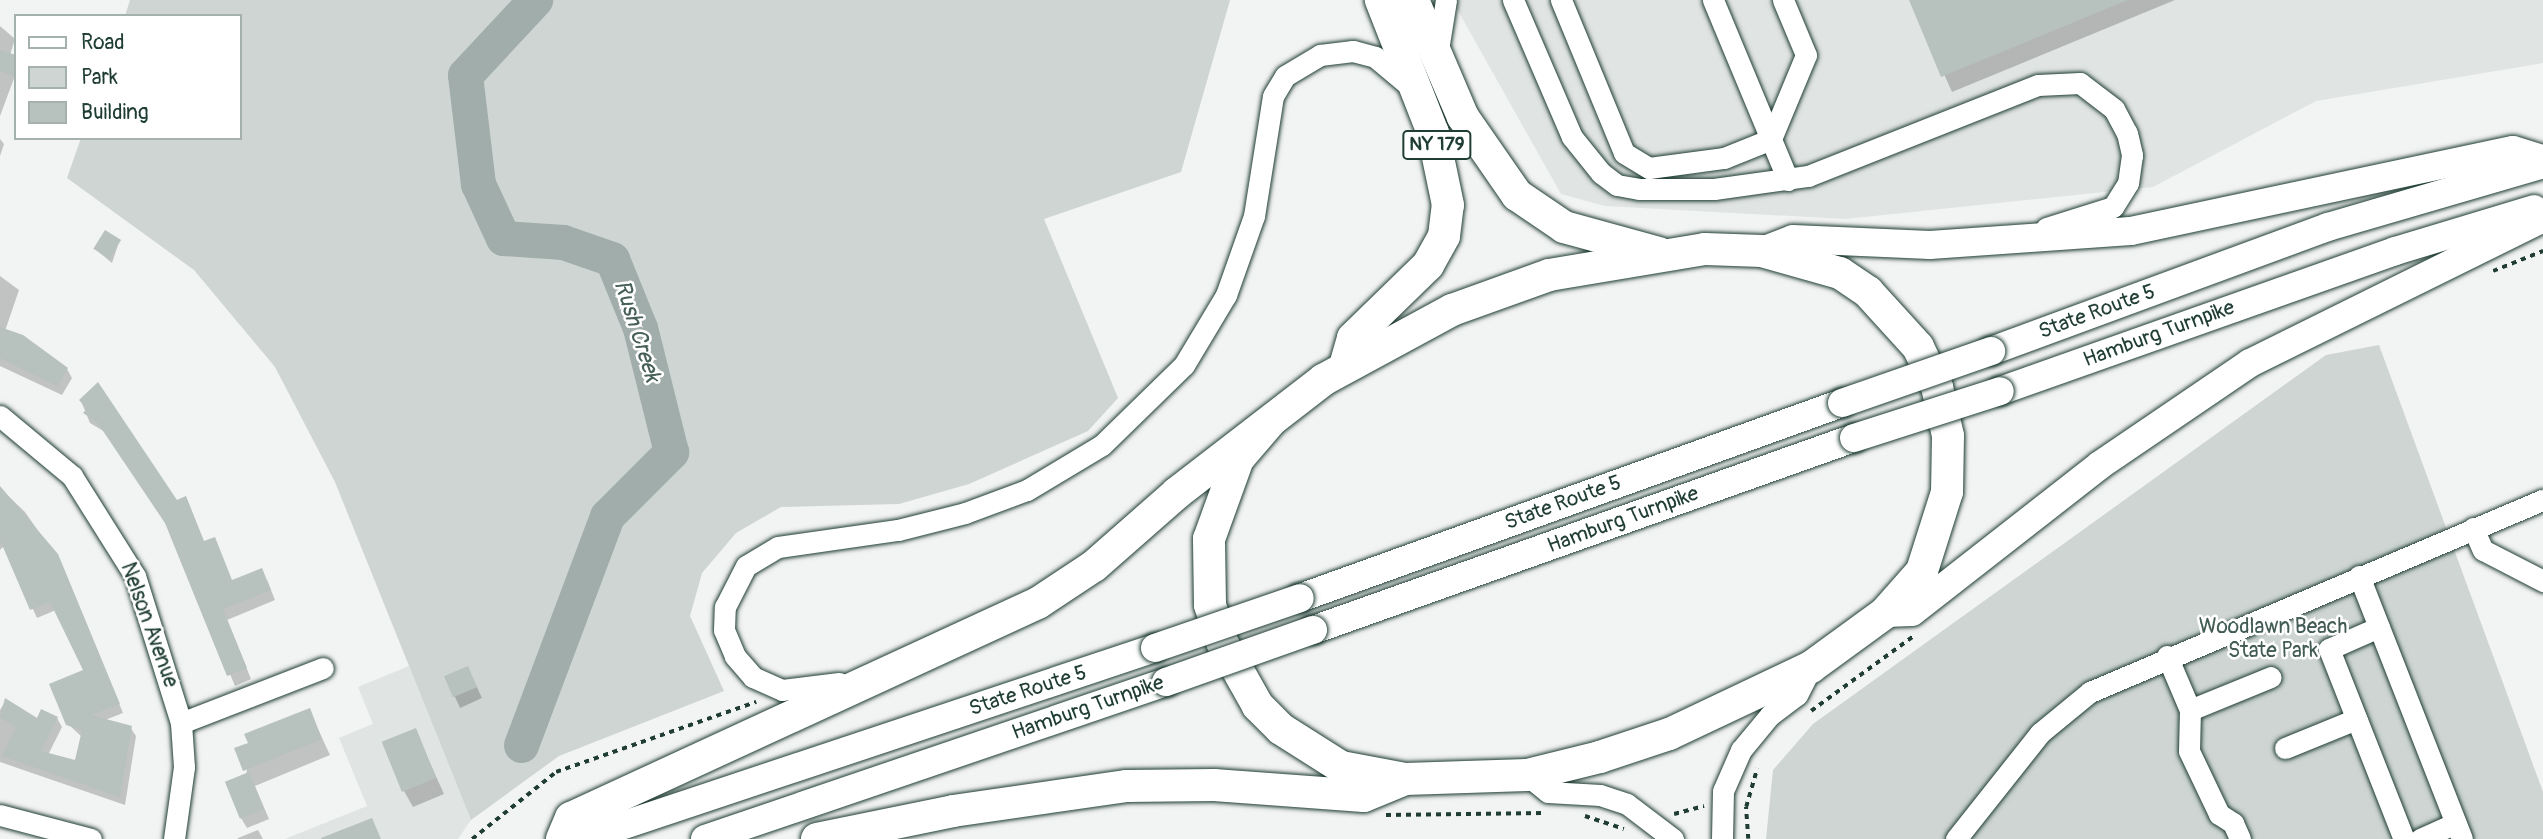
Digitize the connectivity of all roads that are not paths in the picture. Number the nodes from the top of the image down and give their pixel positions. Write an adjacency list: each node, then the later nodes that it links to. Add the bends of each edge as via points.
1 (1381, 0): 9 (highway, NY 179)
2 (1413, 0): 8 (highway, NY 179)
3 (1446, 0): 8 (street)
4 (1513, 0): 12 (street, via 1572,137 1617,186 1714,189)
5 (1561, 0): 10 (street, via 1624,153 1634,164 1667,166 1724,158)
6 (1713, 0): 10 (street)
7 (1783, 0): 10 (street, via 1806,55)
8 (1439, 63): 17 (highway, NY 179, via 1483,153 1517,195 1564,227)
9 (1420, 96): 18 (highway, NY 179, via 1445,171 1444,236 1409,289 1353,338); 27 (street, via 1375,57 1336,50 1301,63 1273,96 1254,216 1226,295 1184,365 1134,417 1065,470 991,504 926,525 758,555 732,584 725,607 724,630 735,656 753,677 782,690 819,689)
10 (1771, 139): 12 (street)
11 (2543, 162): 15 (main road, via 2513,150 2179,223); 43 (main road, State Route 5, bridge, via 2328,228 1300,598)
12 (1788, 180): 15 (street, via 2038,85 2080,83 2099,93 2120,121 2132,155 2121,198 2093,215)
13 (2543, 206): 44 (main road, Hamburg Turnpike, bridge, via 2395,251)
14 (2543, 218): 25 (main road, via 2250,363 2079,481 1912,612)
15 (1996, 242): 16 (main road, via 1793,239)
16 (1762, 251): 17 (highway); 25 (highway, via 1806,259 1868,292 1918,346 1937,387 1948,436 1943,521 1923,571)
17 (1661, 253): 18 (highway, via 1500,292)
18 (1344, 366): 20 (highway)
19 (0, 416): 34 (street, Nelson Avenue, via 72,476 117,542 159,640)
20 (1269, 423): 27 (highway, via 1075,580); 37 (highway, via 1238,459 1209,539 1210,605 1222,642 1258,706 1280,729 1340,767)
21 (2543, 500): 22 (street)
22 (2473, 528): 23 (street); 24 (street, via 2483,550)
23 (2359, 576): 26 (street); 28 (street)
24 (2543, 582)
25 (1885, 613): 29 (highway)
26 (2379, 627): 33 (street, via 2329,649); 39 (street)
27 (940, 654): 42 (highway, via 571,818)
28 (2167, 656): 32 (street); 48 (street, via 2109,681 2056,716)
29 (1811, 667): 36 (highway, via 1669,734); 47 (street, via 1797,695 1764,720 1741,750 1723,791)
30 (323, 668): 34 (street)
31 (2270, 677): 32 (street)
32 (2190, 710): 49 (street, via 2189,751 2219,814)
33 (2356, 719): 35 (street); 50 (street)
34 (181, 723): 41 (street, Nelson Avenue, via 184,767)
35 (2285, 748)
36 (1527, 775): 37 (highway); 46 (street, via 1548,792 1600,795 1627,804)
37 (1405, 779): 45 (highway, via 1364,796 1214,785 1127,786 977,807)
38 (0, 815): 40 (street)
39 (2459, 831): 51 (street)
40 (91, 839)
41 (174, 839)
42 (562, 839)
43 (582, 839)
44 (705, 839)
45 (817, 839)
46 (1673, 839)
47 (1722, 839)
48 (1956, 839)
49 (2240, 839)
50 (2404, 839)
51 (2420, 839)

